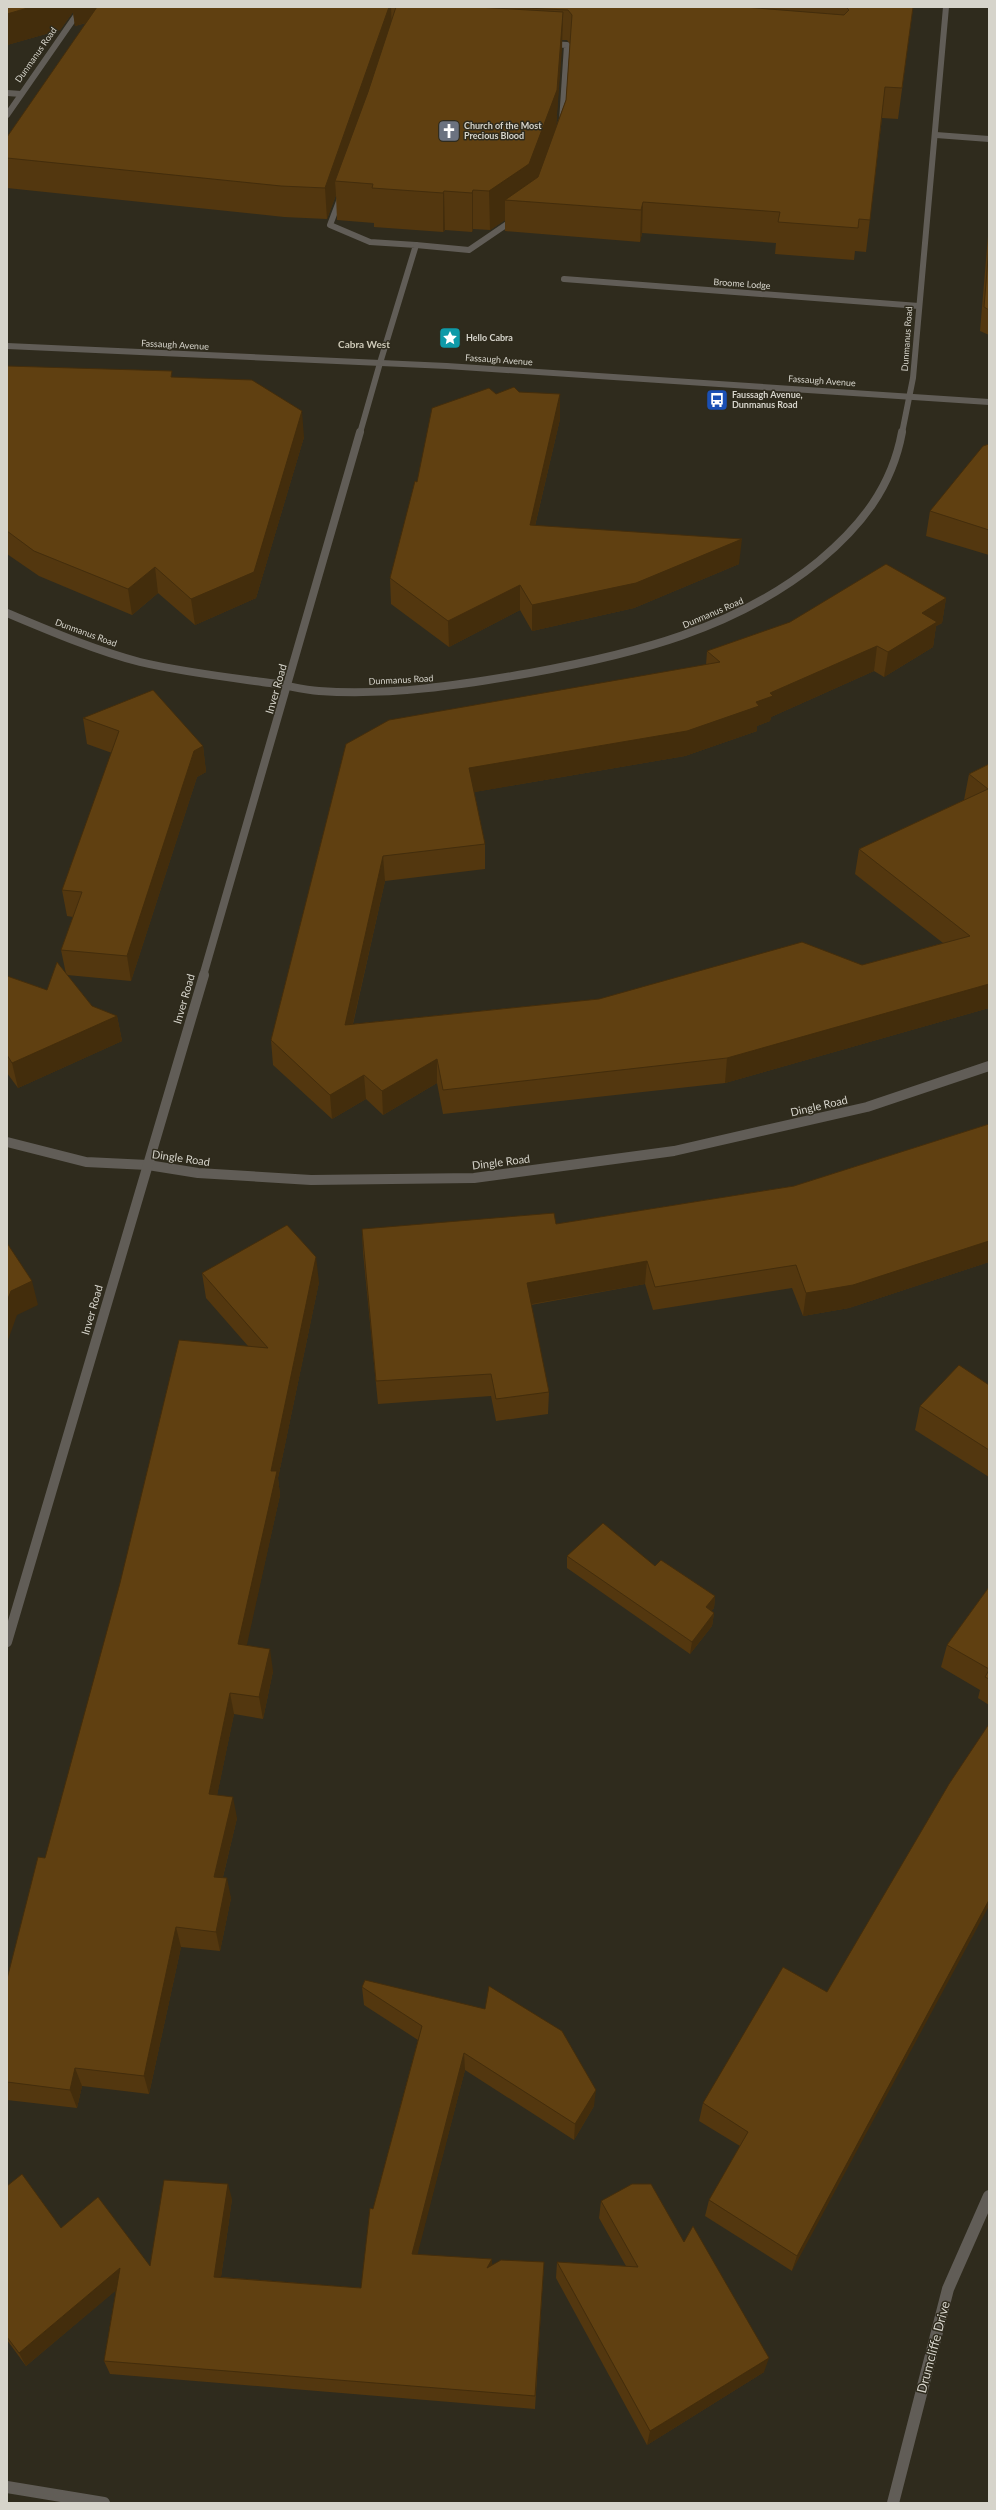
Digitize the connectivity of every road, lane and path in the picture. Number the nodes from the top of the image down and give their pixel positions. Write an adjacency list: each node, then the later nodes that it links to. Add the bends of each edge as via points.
1 (82, 7): 5 (street, Dunmanus Road)
2 (946, 7): 8 (street, Dunmanus Road)
3 (544, 44): 7 (street, via 567,45)
4 (7, 94): 5 (street)
5 (21, 94): 6 (street, Dunmanus Road)
6 (7, 115)
7 (561, 129)
8 (936, 135): 9 (street); 14 (street, Dunmanus Road)
9 (989, 139)
10 (344, 187): 12 (street, via 330,225 370,242)
11 (520, 214): 12 (street, via 469,250)
12 (416, 245): 16 (street, Inver Road)
13 (564, 280): 14 (street, Broome Lodge)
14 (919, 306): 17 (street, Dunmanus Road, via 914,378)
15 (7, 346): 16 (street, Fassaugh Avenue)
16 (380, 363): 17 (street, Fassaugh Avenue); 20 (street, Inver Road)
17 (907, 396): 18 (street, Fassaugh Avenue); 20 (street, Dunmanus Road, via 898,451 885,486 861,523 812,568 759,604 692,634 595,662 441,688 392,693 318,691)
18 (989, 402)
19 (7, 613): 20 (street, Dunmanus Road, via 78,642 138,662 205,675)
20 (289, 686): 23 (street, Inver Road)
21 (989, 1066): 23 (street, Dingle Road, via 867,1107 674,1151 474,1178 311,1180 198,1173)
22 (7, 1142): 23 (street, Dingle Road, via 86,1162)
23 (148, 1165): 24 (street, Inver Road)
24 (7, 1642)
25 (989, 2196): 28 (street, Drumcliffe Drive, via 948,2289)
26 (7, 2487): 27 (street)
27 (104, 2503)
28 (893, 2503)

